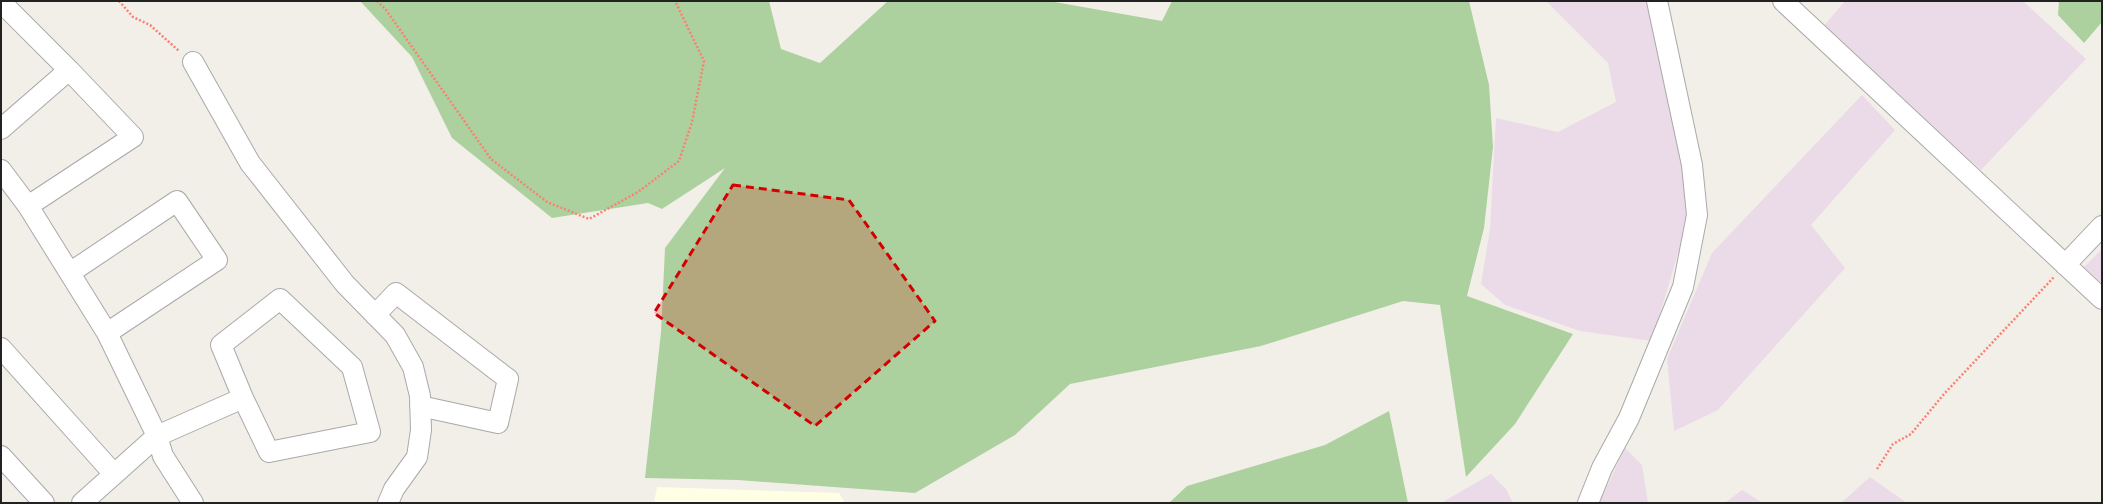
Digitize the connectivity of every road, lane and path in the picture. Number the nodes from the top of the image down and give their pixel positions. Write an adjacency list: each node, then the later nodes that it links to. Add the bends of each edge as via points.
1 (119, 1): 7 (path, via 133,17 150,25)
2 (377, 1): 3 (path, via 386,10 491,160 547,202 589,219 638,192 679,161 692,122 704,61)
3 (675, 1)
4 (1657, 1): 29 (street, via 1692,165 1697,214 1683,287 1629,418 1602,468)
5 (1783, 1): 13 (street)
6 (1, 6): 8 (street, via 3,4)
7 (193, 62): 16 (street, via 250,163 345,284)
8 (69, 70): 9 (street); 11 (street, via 133,137)
9 (1, 129)
10 (1, 170): 11 (street)
11 (28, 206): 14 (street)
12 (2102, 226): 13 (street)
13 (2065, 265): 15 (street); 23 (path, via 1944,394 1911,434 1893,444)
14 (70, 272): 17 (street); 17 (street, via 177,201 217,260)
15 (2102, 299)
16 (375, 315): 20 (street, via 395,335 413,367); 20 (street, via 396,293 508,379 498,423)
17 (107, 333): 21 (street)
18 (1, 348): 24 (street)
19 (243, 398): 19 (street, via 221,345 280,299 352,367 370,432 269,452); 21 (street)
20 (420, 406): 28 (street, via 422,430 417,457 394,489)
21 (157, 436): 24 (street); 27 (street, via 163,456)
22 (1, 456): 25 (street)
23 (1878, 469)
24 (114, 474): 26 (street)
25 (44, 503)
26 (82, 503)
27 (193, 503)
28 (388, 503)
29 (1588, 503)

